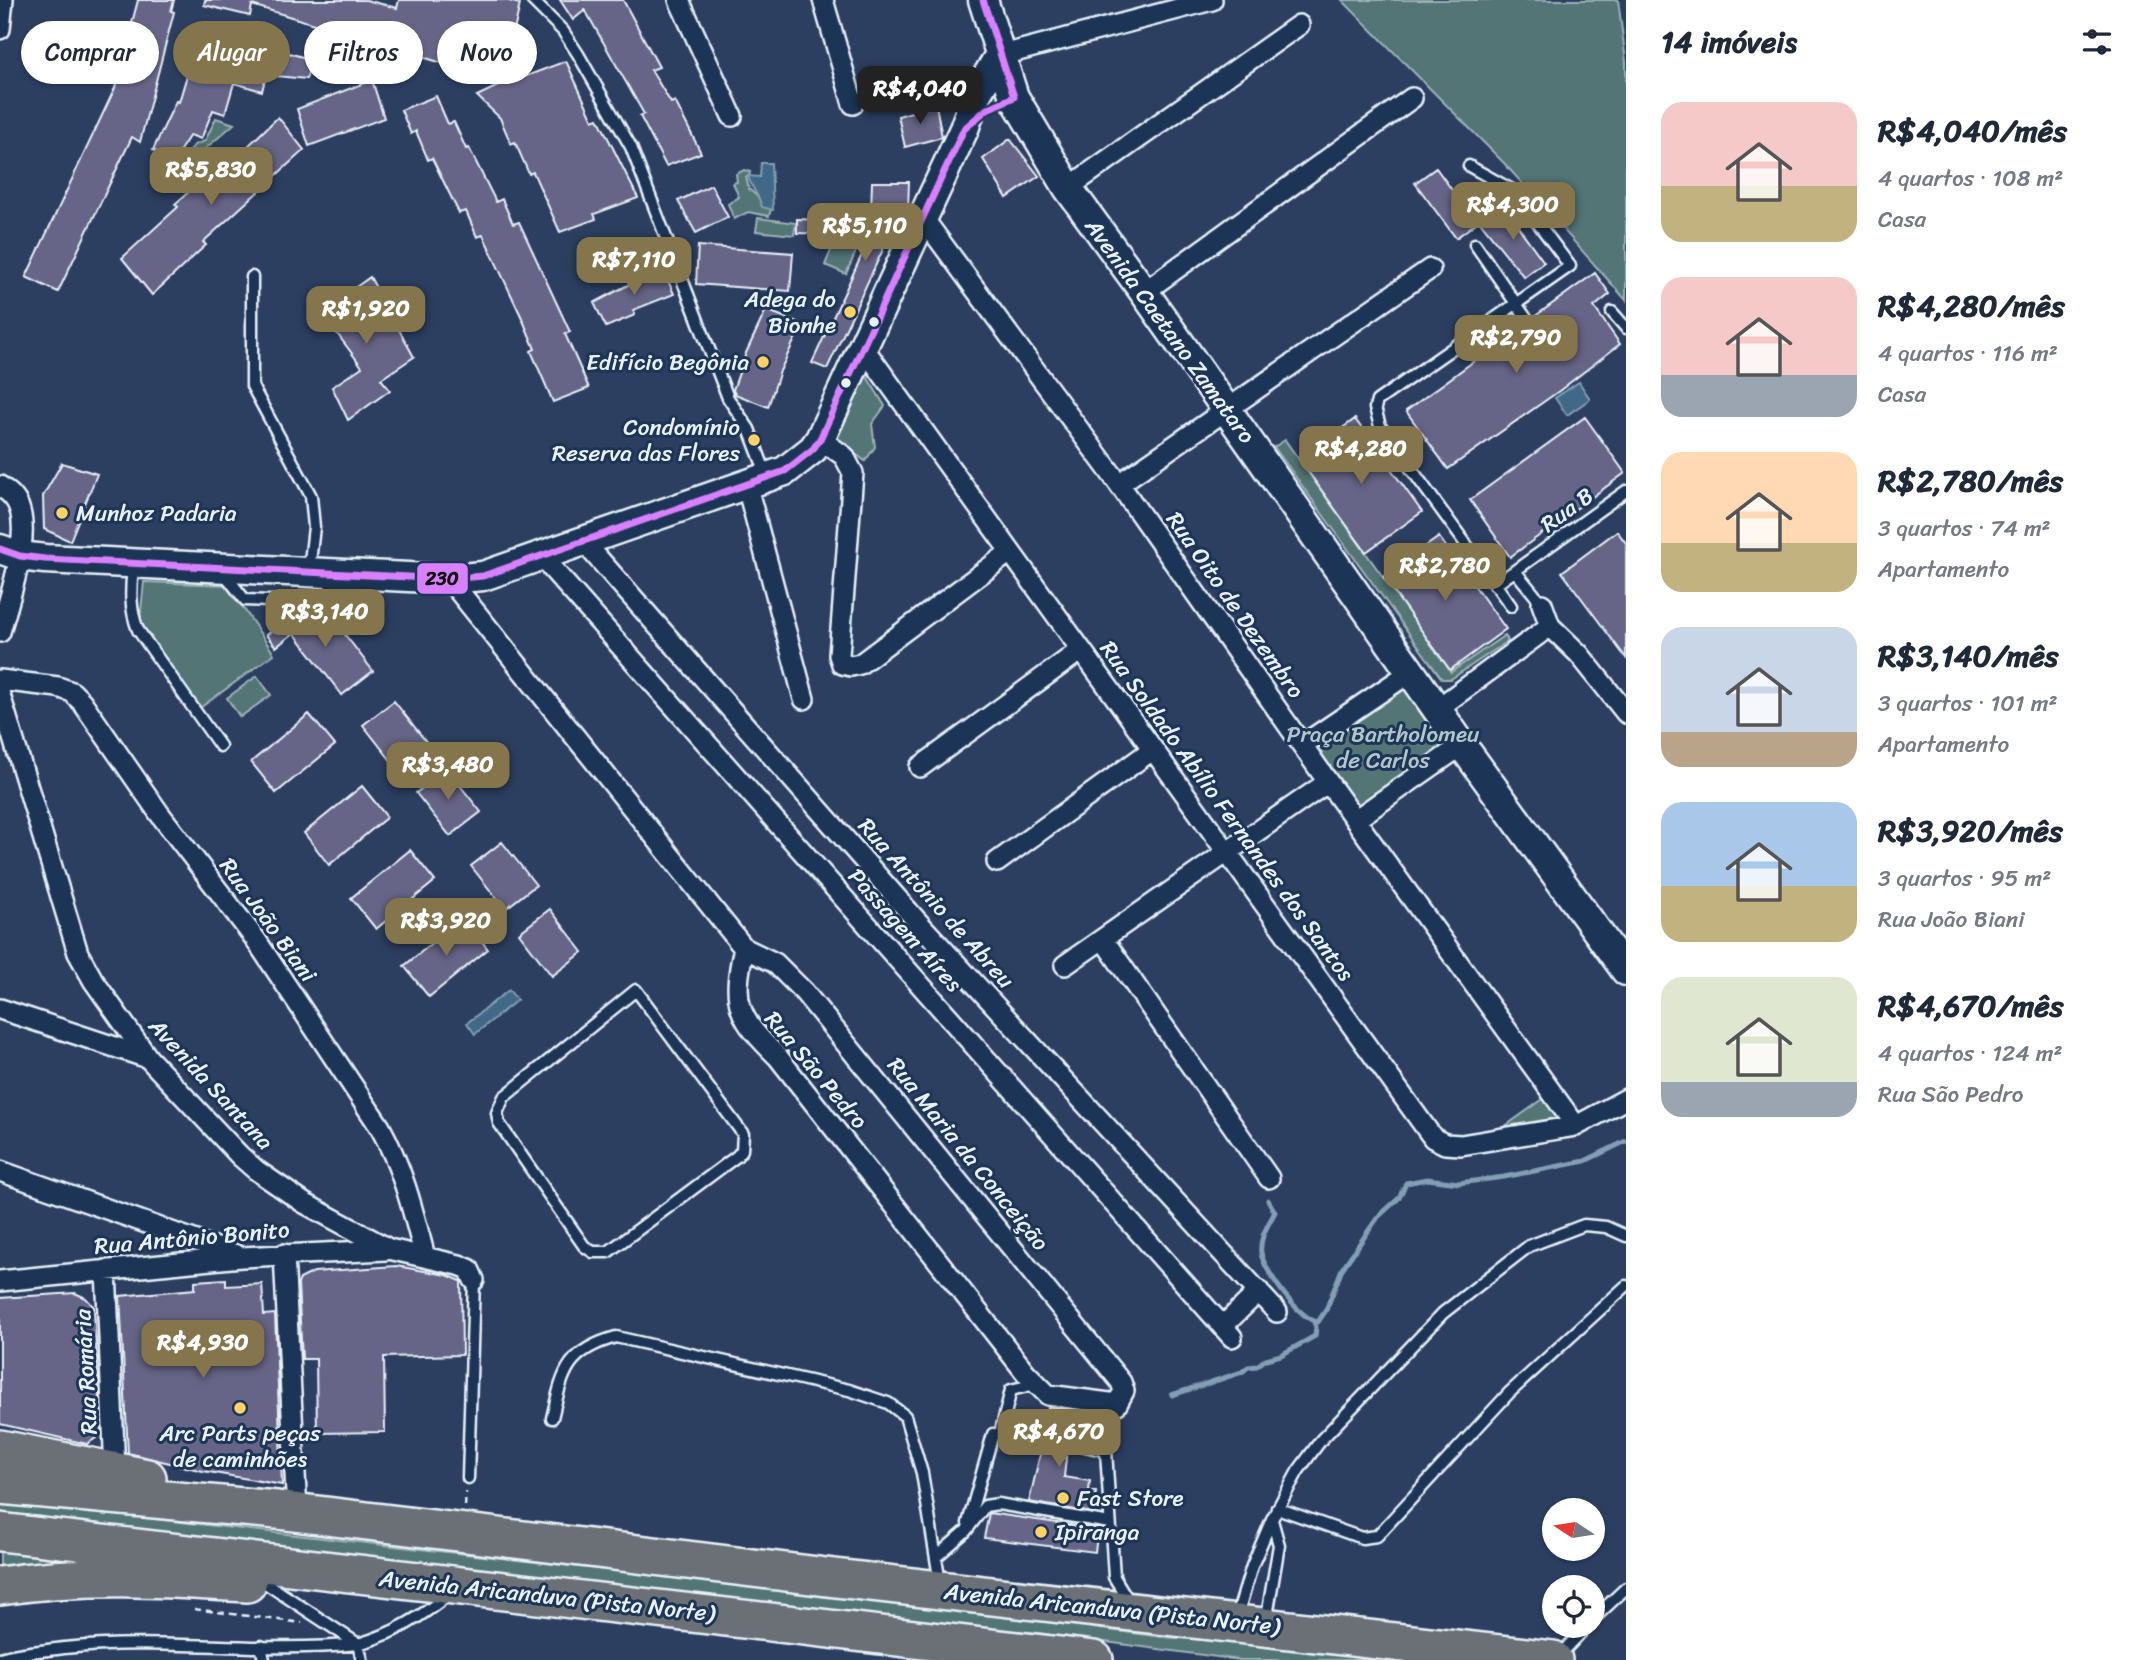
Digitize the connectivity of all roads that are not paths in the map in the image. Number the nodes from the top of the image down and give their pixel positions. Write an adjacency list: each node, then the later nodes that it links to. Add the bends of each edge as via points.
1 (3, 0): 8 (street)
2 (532, 0): 29 (lane, via 578,54 631,147 728,398 749,429)
3 (680, 0): 13 (street)
4 (823, 0): 12 (street)
5 (983, 0): 9 (street, Avenida Caetano Zamataro)
6 (1212, 0): 9 (street)
7 (1299, 25): 16 (street)
8 (0, 29)
9 (999, 56): 10 (street, Avenida Caetano Zamataro); 14 (street, via 976,95)
10 (1014, 97): 14 (street, via 987,109); 16 (street, Avenida Caetano Zamataro)
11 (1412, 98): 21 (street)
12 (853, 104)
13 (732, 116)
14 (964, 129): 17 (street)
15 (1469, 166): 22 (lane, via 1514,191 1570,266)
16 (1068, 188): 21 (street, Avenida Caetano Zamataro)
17 (923, 218): 26 (street); 30 (street, Rua Oito de Dezembro)
18 (1475, 244): 22 (lane)
19 (1430, 269): 27 (street)
20 (252, 277): 39 (lane, via 252,386 311,496 314,527)
21 (1144, 292): 27 (street, Avenida Caetano Zamataro)
22 (1517, 304): 25 (lane); 43 (lane, via 1377,401 1375,408 1380,426)
23 (1612, 312): 24 (lane)
24 (1626, 328)
25 (1539, 337)
26 (863, 347): 28 (street); 34 (street, Rua Soldado Abílio Fernandes dos Santos)
27 (1227, 410): 30 (street); 49 (street, Avenida Caetano Zamataro)
28 (820, 439): 29 (street, via 798,463); 34 (street, via 844,456 853,473 839,655 842,664 860,664)
29 (757, 479): 33 (street); 52 (street)
30 (1119, 484): 55 (street, Rua Oito de Dezembro)
31 (0, 486): 35 (street, via 15,498 21,515)
32 (1626, 491): 40 (lane, Rua B)
33 (583, 541): 36 (street); 84 (street, Rua Antônio de Abreu, via 917,921)
34 (1010, 552): 48 (street, Rua Soldado Abílio Fernandes dos Santos)
35 (10, 553): 37 (street); 47 (street)
36 (540, 555): 42 (street, via 483,576); 84 (street, Passagem Aíres, via 1227,1331)
37 (133, 564): 38 (street); 57 (lane, via 131,613 138,630)
38 (218, 566): 39 (street); 41 (lane, via 245,600 314,603)
39 (309, 571): 41 (street)
40 (1515, 571): 43 (lane, Rua B); 44 (lane)
41 (347, 574): 42 (street)
42 (449, 579): 65 (street)
43 (1495, 585): 45 (lane)
44 (1542, 604): 46 (street)
45 (1511, 606)
46 (1550, 626): 53 (street); 54 (street)
47 (0, 632)
48 (1081, 650): 58 (street, Rua Soldado Abílio Fernandes dos Santos); 59 (street)
49 (1412, 671): 53 (street, Avenida Caetano Zamataro); 55 (street)
50 (0, 681): 79 (street, Rua João Biani, via 72,692 96,720 159,813 256,940 380,1126 407,1185)
51 (0, 695): 69 (street, Avenida Santana, via 78,953)
52 (804, 699)
53 (1437, 709): 56 (street, Avenida Caetano Zamataro)
54 (1626, 713)
55 (1304, 744): 60 (street, Rua Oito de Dezembro)
56 (1462, 745): 61 (street); 67 (street, Avenida Caetano Zamataro)
57 (220, 746)
58 (1153, 750): 62 (street, Rua Soldado Abílio Fernandes dos Santos); 63 (street)
59 (920, 766)
60 (1328, 782): 61 (street, Rua Oito de Dezembro); 62 (street)
61 (1355, 820): 72 (street, Rua Oito de Dezembro)
62 (1227, 853): 64 (street); 72 (street, Rua Soldado Abílio Fernandes dos Santos, via 1433,1138 1461,1145)
63 (997, 862)
64 (1102, 939): 66 (street); 74 (street)
65 (744, 948): 86 (street, Rua São Pedro, via 738,994 742,1018 778,1057); 87 (street, Rua Maria da Conceição, via 775,963 804,992 1121,1382 1122,1399)
66 (1065, 965)
67 (1626, 971)
68 (0, 1009): 69 (street)
69 (148, 1058): 76 (street, Avenida Santana, via 256,1170)
70 (1626, 1099): 72 (street, Rua Soldado Abílio Fernandes dos Santos)
71 (499, 1123): 71 (lane, via 497,1113 504,1097 636,990 743,1134 743,1142 737,1156 601,1254 584,1246)
72 (1576, 1126)
73 (0, 1171): 78 (street)
74 (1269, 1178)
75 (1626, 1236): 96 (lane, via 1606,1227 1584,1225 1529,1246 1454,1304 1321,1440)
76 (388, 1250): 77 (street, Rua Antônio Bonito); 79 (street, Avenida Santana)
77 (284, 1254): 78 (street, Rua Antônio Bonito); 97 (street)
78 (241, 1257): 80 (street, Rua Antônio Bonito)
79 (425, 1257): 81 (street, Avenida Santana, via 469,1269)
80 (106, 1270): 82 (street, Rua Antônio Bonito); 93 (street, Rua Romária)
81 (474, 1280): 94 (lane, Avenida Santana)
82 (0, 1281)
83 (1626, 1286): 96 (lane, via 1509,1393 1377,1536 1362,1538)
84 (1259, 1291): 85 (street, Rua Antônio de Abreu)
85 (1277, 1312)
86 (1035, 1384): 87 (street, Rua São Pedro, via 1048,1395); 89 (lane, via 1011,1390)
87 (1111, 1405)
88 (552, 1418): 102 (lane, via 563,1372 586,1348 616,1337 888,1403 905,1416 922,1473)
89 (1000, 1434): 90 (lane); 100 (lane, via 993,1434)
90 (1043, 1439)
91 (1068, 1442): 99 (lane, via 1105,1451)
92 (0, 1449): 93 (highway)
93 (115, 1471): 97 (highway)
94 (468, 1478)
95 (0, 1485): 97 (highway)
96 (1277, 1508): 98 (lane)
97 (287, 1512): 102 (highway, Avenida Aricanduva (Pista Norte), via 463,1534)
98 (1272, 1519): 110 (lane, via 1252,1566); 110 (lane, via 1279,1545)
99 (1110, 1522): 100 (lane, via 998,1504 985,1506); 109 (lane, via 1114,1577)
100 (966, 1531): 102 (lane)
101 (0, 1532): 103 (highway, Avenida Aricanduva (Pista Norte))
102 (939, 1574): 109 (highway, Avenida Aricanduva (Pista Norte))
103 (398, 1580): 104 (highway, via 348,1587); 106 (highway, Avenida Aricanduva (Pista Norte))
104 (267, 1584): 105 (highway, via 143,1577 52,1578); 112 (lane)
105 (0, 1586)
106 (458, 1587): 112 (lane, via 411,1623); 117 (highway, Avenida Aricanduva (Pista Norte))
107 (1626, 1588): 108 (lane)
108 (1605, 1608)
109 (1136, 1613): 110 (highway, Avenida Aricanduva (Pista Norte))
110 (1251, 1624): 118 (highway, Avenida Aricanduva (Pista Norte))
111 (1575, 1638): 118 (lane)
112 (358, 1644): 113 (lane); 116 (lane)
113 (261, 1646): 114 (lane, via 103,1644); 115 (lane)
114 (0, 1658)
115 (264, 1660)
116 (362, 1660)
117 (1094, 1660)
118 (1554, 1660)

